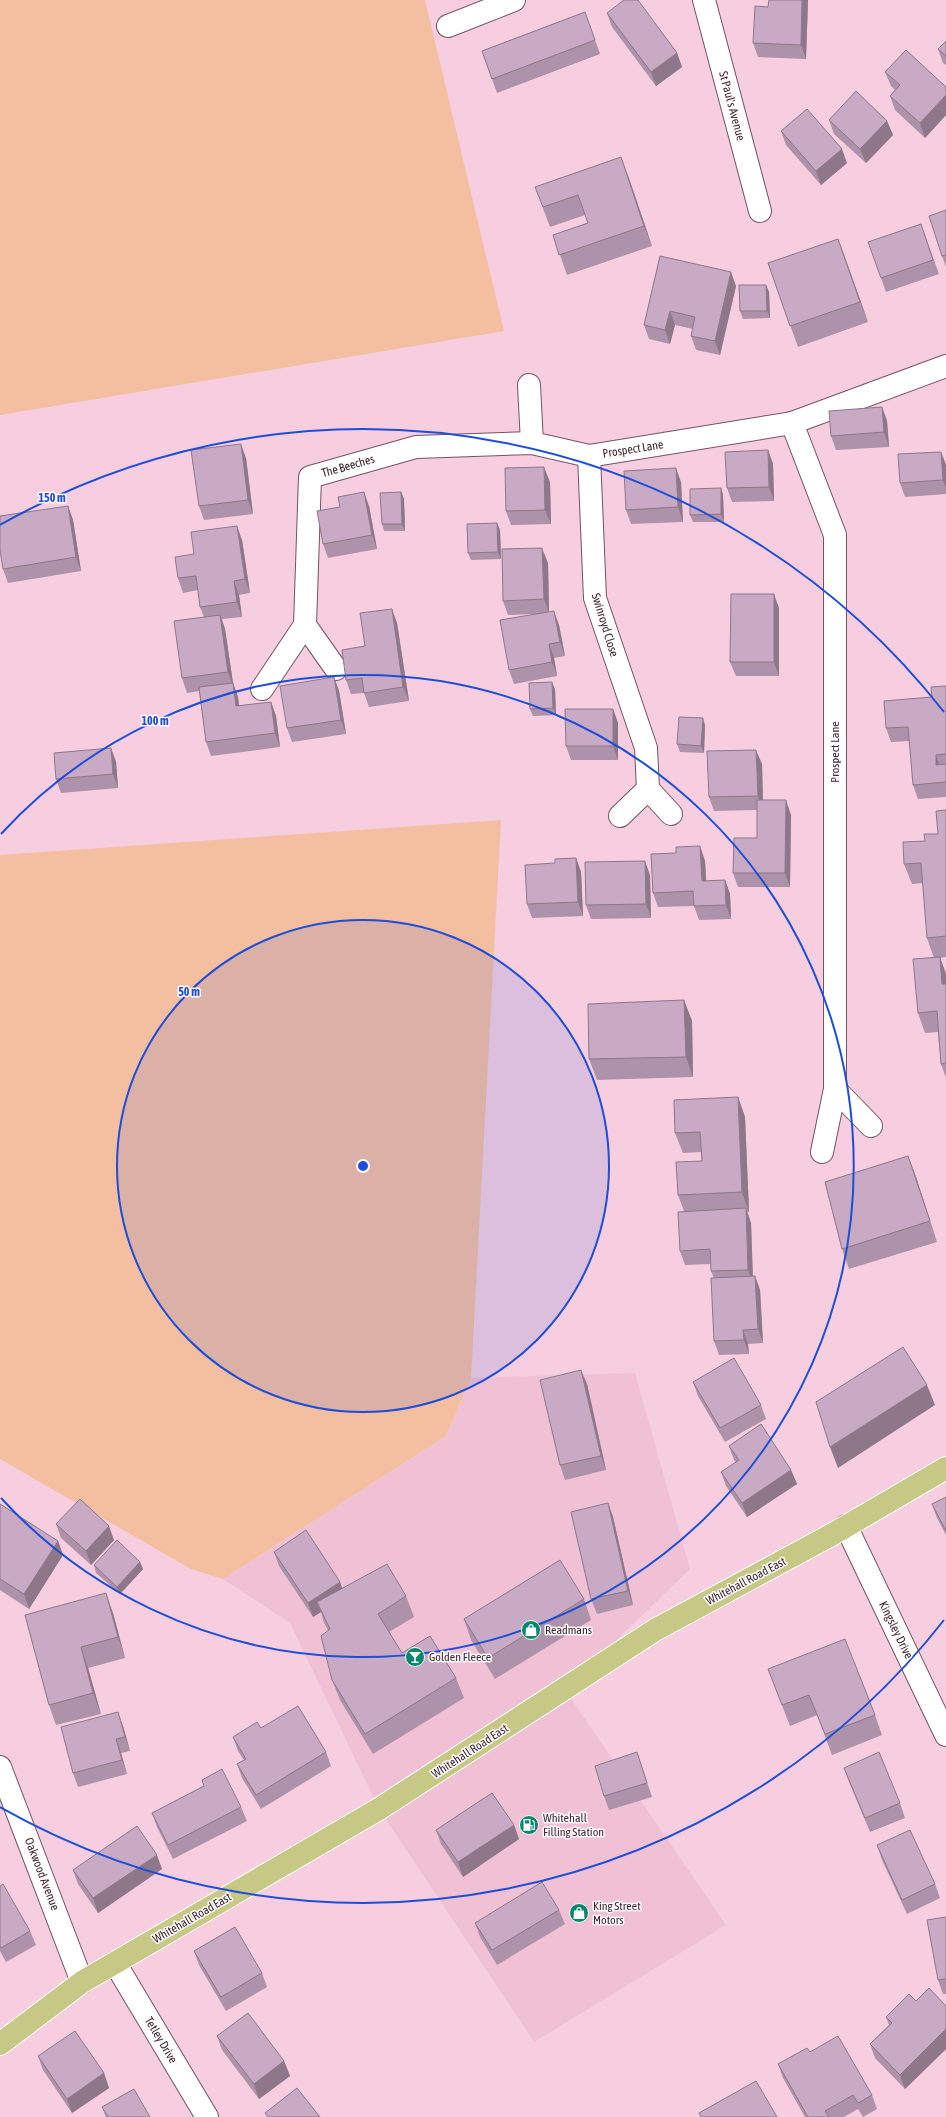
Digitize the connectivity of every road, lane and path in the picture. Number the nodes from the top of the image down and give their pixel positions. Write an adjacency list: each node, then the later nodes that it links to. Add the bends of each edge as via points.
1 (514, 0): 3 (street)
2 (704, 0): 4 (street, St Paul's Avenue)
3 (448, 26)
4 (760, 211)
5 (946, 366): 7 (street, Prospect Lane)
6 (529, 385): 8 (street)
7 (792, 422): 9 (street, Prospect Lane); 16 (street, Prospect Lane, via 835,535)
8 (532, 443): 9 (street, Prospect Lane); 10 (street, The Beeches, via 416,447 310,477)
9 (589, 456): 13 (street, Swinroyd Close, via 595,598 646,748)
10 (305, 625): 11 (street); 12 (street)
11 (336, 669)
12 (262, 689)
13 (648, 789): 14 (street); 15 (street)
14 (671, 814)
15 (620, 816)
16 (835, 1089): 17 (street); 18 (street, Prospect Lane)
17 (872, 1126)
18 (822, 1152)
19 (946, 1468): 20 (main road, Whitehall Road East)
20 (846, 1526): 21 (street, Kingsley Drive); 23 (main road, Whitehall Road East, via 655,1630 379,1809)
21 (946, 1735)
22 (0, 1766): 24 (street, Oakwood Avenue)
23 (115, 1963): 24 (main road, Whitehall Road East); 26 (street, Tetley Drive)
24 (82, 1982): 25 (main road, Whitehall Road East)
25 (0, 2044)
26 (208, 2117)

